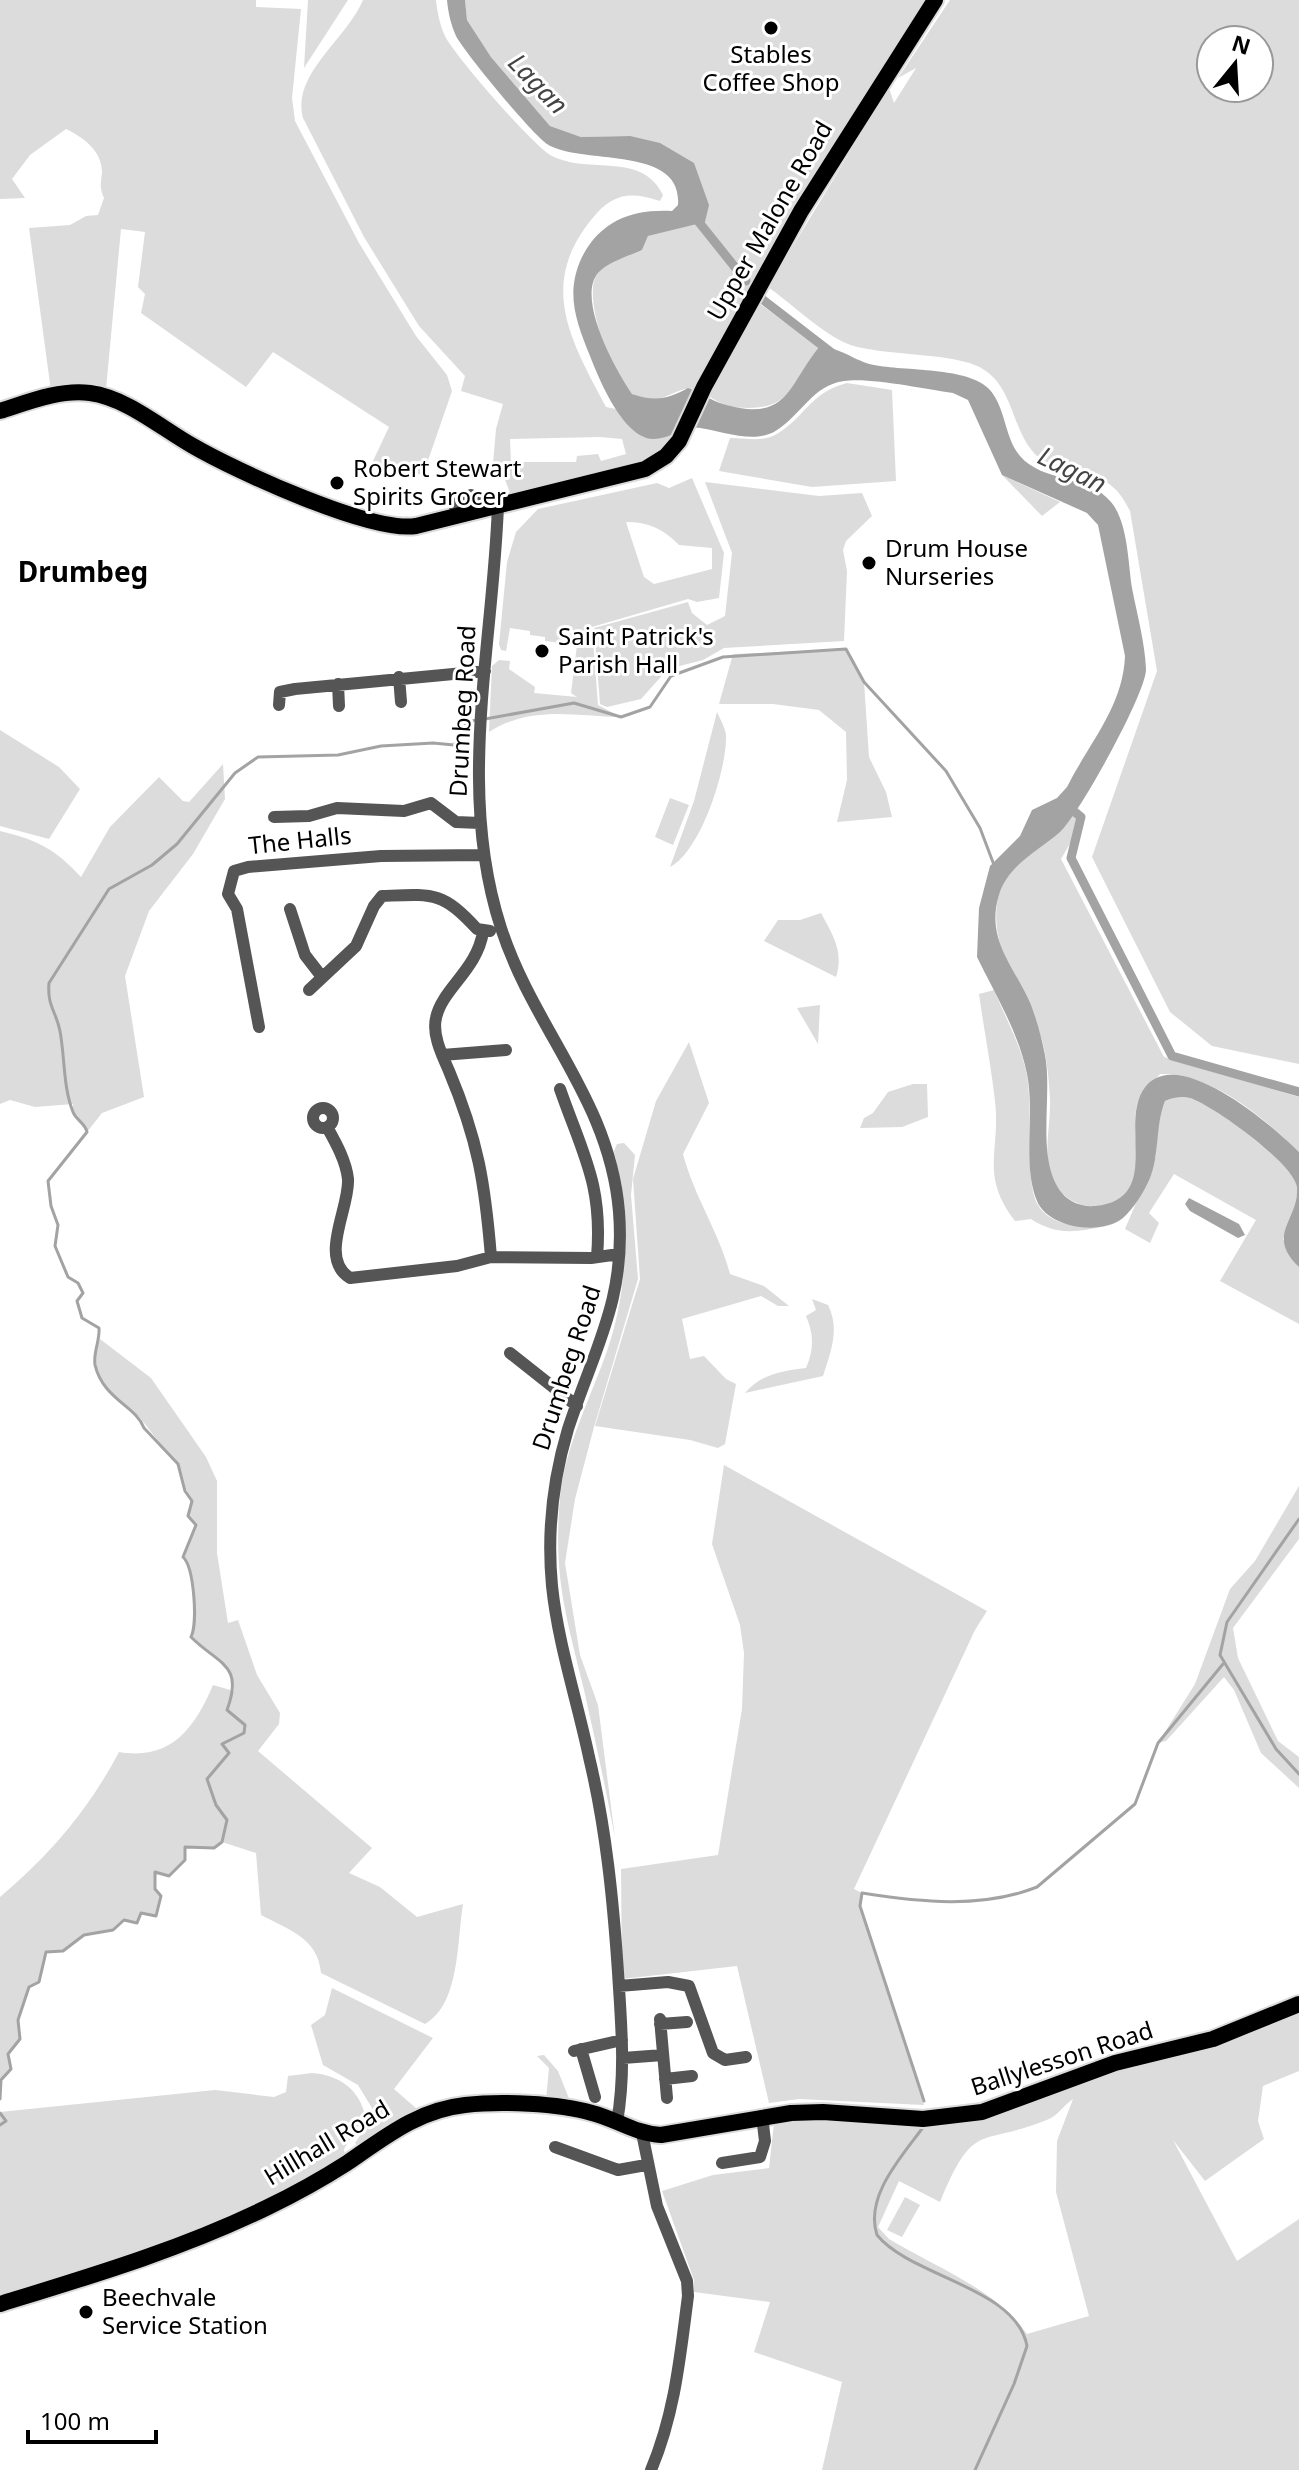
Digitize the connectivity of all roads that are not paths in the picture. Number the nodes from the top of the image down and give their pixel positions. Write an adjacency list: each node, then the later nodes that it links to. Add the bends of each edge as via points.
1 (935, 0): 4 (main road, Upper Malone Road, via 831,159 679,441 666,456 645,469)
2 (0, 411): 4 (main road, via 65,394 108,397 195,448 368,522 405,528)
3 (454, 505): 4 (street, via 471,495)
4 (490, 508): 5 (street, Drumbeg Road)
5 (485, 671): 6 (street); 12 (street, Drumbeg Road)
6 (399, 677): 7 (street); 8 (street)
7 (338, 684): 9 (street, via 280,692); 10 (street)
8 (401, 702)
9 (279, 705)
10 (339, 706)
11 (274, 817): 12 (street, via 337,808 404,811 431,803 456,822)
12 (480, 823): 13 (street, Drumbeg Road)
13 (484, 855): 15 (street, Drumbeg Road); 19 (street, The Halls, via 381,856 234,871 228,894 237,909)
14 (290, 909): 17 (street, via 305,955)
15 (501, 928): 16 (street); 24 (street, Drumbeg Road, via 528,992 600,1125 616,1189)
16 (483, 932): 17 (street, via 441,898 378,899 356,946); 21 (street, via 477,956 436,1016)
17 (322, 977): 18 (street)
18 (309, 990)
19 (259, 1027)
20 (506, 1050): 21 (street)
21 (442, 1055): 25 (street, via 473,1130 486,1190)
22 (560, 1089): 26 (street, via 592,1172 601,1216)
23 (327, 1127): 25 (street, via 347,1175 348,1198 335,1250 338,1267 350,1278)
24 (619, 1254): 26 (street); 28 (street, Drumbeg Road, via 608,1323)
25 (491, 1257): 26 (street)
26 (597, 1257)
27 (510, 1353): 28 (street)
28 (577, 1406): 29 (street, Drumbeg Road, via 554,1494 552,1586 605,1830)
29 (619, 1986): 32 (street, Drumbeg Road); 34 (street, via 689,1986 713,2053 725,2060)
30 (1299, 2004): 40 (main road, Ballylesson Road, via 1213,2039 1115,2063 982,2112 923,2119 823,2112)
31 (687, 2022): 33 (street, via 660,2022)
32 (622, 2040): 35 (street, Drumbeg Road); 38 (street, via 577,2050)
33 (663, 2055): 35 (street); 37 (street)
34 (746, 2057)
35 (623, 2058): 41 (street, Drumbeg Road)
36 (692, 2076): 37 (street)
37 (665, 2079): 39 (street)
38 (595, 2097)
39 (667, 2098)
40 (762, 2116): 42 (main road, Ballylesson Road, via 661,2135); 44 (street, via 765,2141 760,2157)
41 (617, 2122): 42 (main road, Hillhall Road); 46 (main road, Hillhall Road, via 571,2109 489,2104 444,2108 406,2122 315,2183 251,2214 156,2255)
42 (642, 2133): 45 (street)
43 (555, 2147): 45 (street, via 618,2170)
44 (722, 2163)
45 (646, 2165): 47 (street, via 688,2296 677,2387)
46 (0, 2304)
47 (651, 2470)

